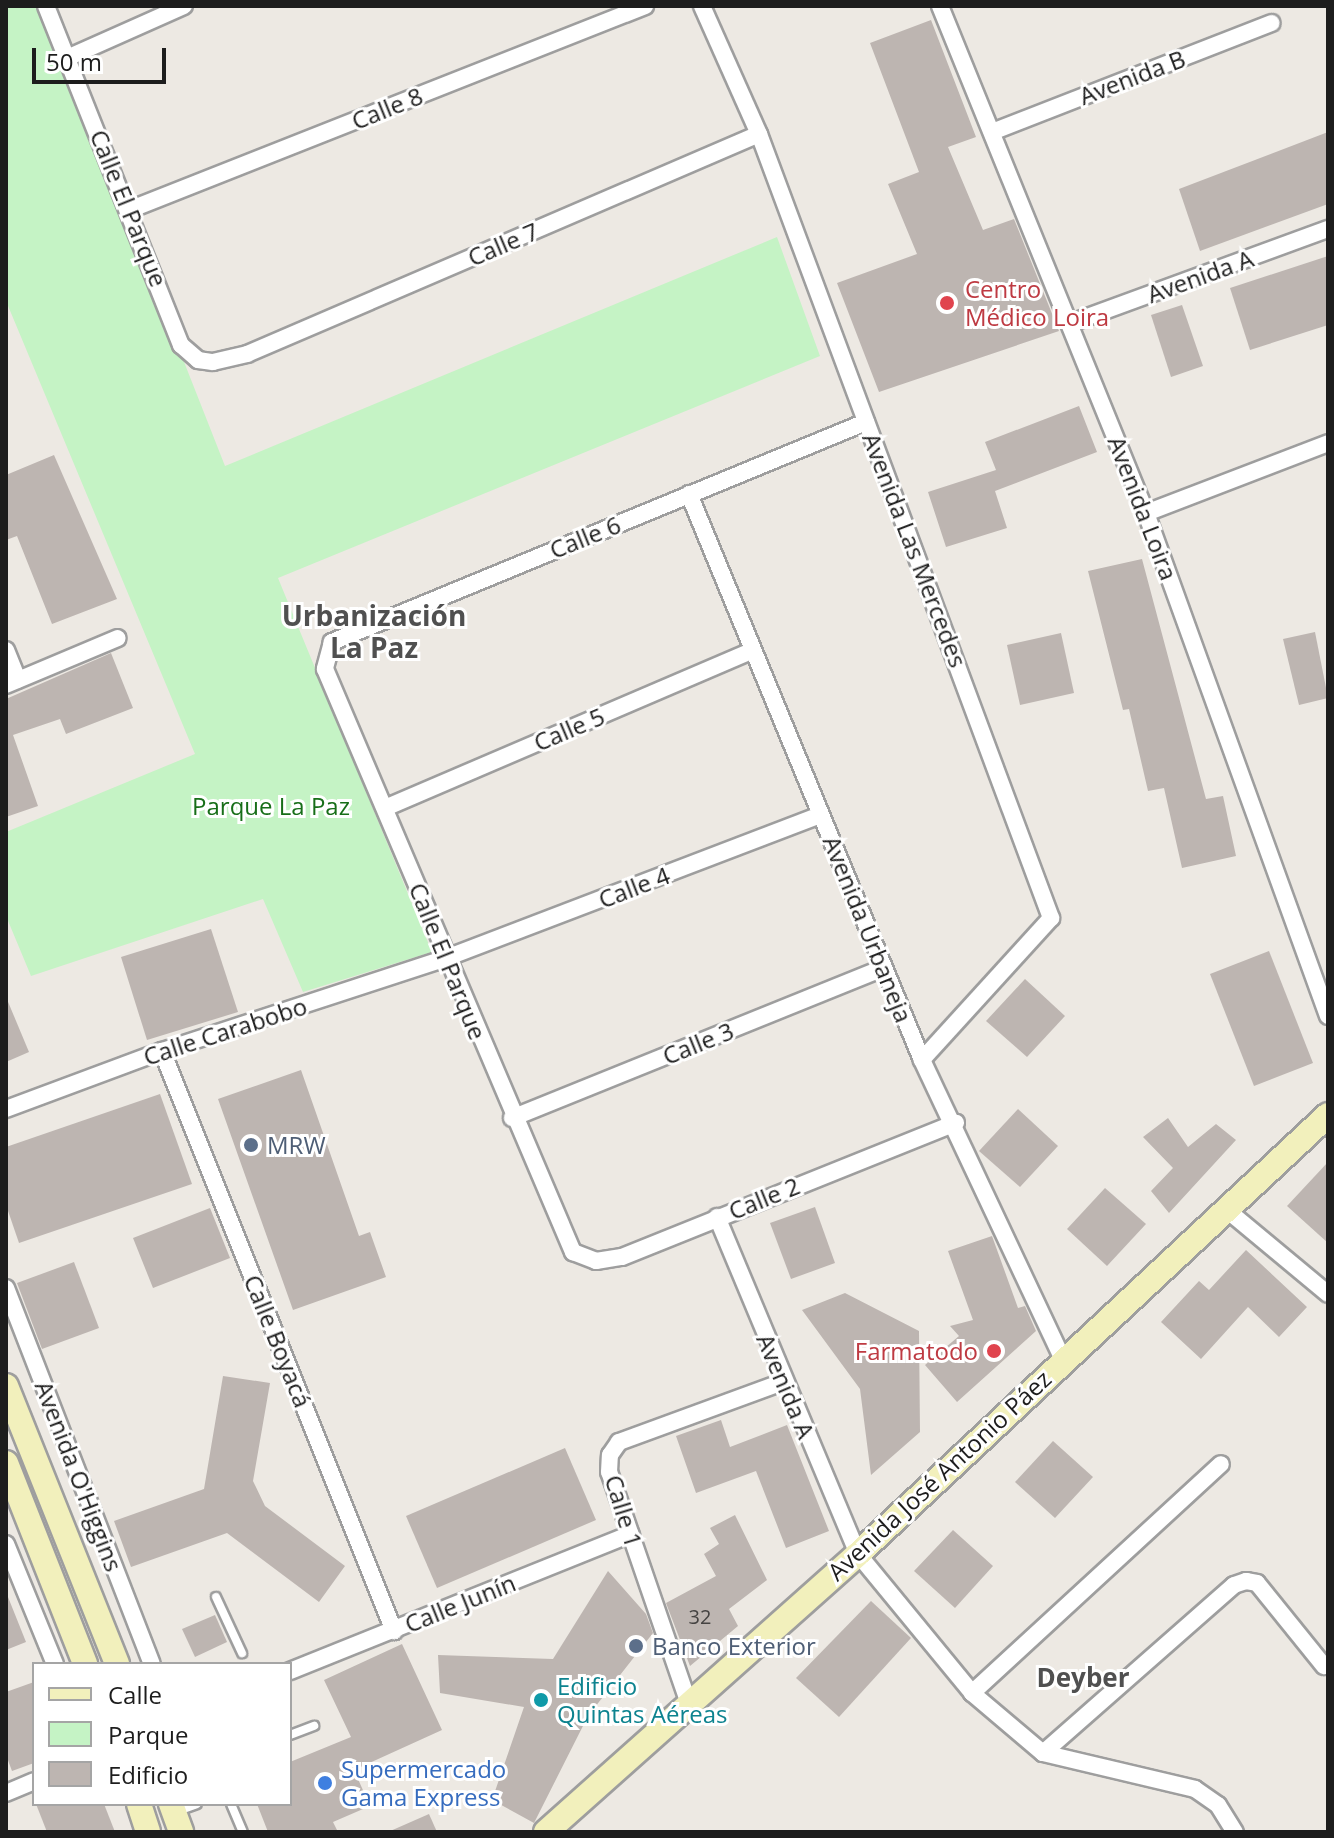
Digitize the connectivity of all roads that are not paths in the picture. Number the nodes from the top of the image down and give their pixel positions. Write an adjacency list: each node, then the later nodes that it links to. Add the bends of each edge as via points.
1 (46, 6): 7 (street, Calle El Parque)
2 (184, 6): 7 (street)
3 (645, 6): 10 (street, Calle 8)
4 (702, 6): 9 (street, Avenida Las Mercedes)
5 (940, 6): 8 (street, Avenida Loira)
6 (1272, 23): 8 (street, Avenida B)
7 (67, 58): 10 (street, Calle El Parque)
8 (992, 132): 12 (street, Avenida Loira)
9 (759, 134): 13 (street, Calle 7); 14 (street, Avenida Las Mercedes)
10 (129, 210): 13 (street, Calle El Parque, via 181,345 198,360)
11 (1328, 229): 12 (street, Avenida A)
12 (1065, 321): 17 (street, Avenida Loira)
13 (247, 354)
14 (866, 422): 16 (street, Calle 6); 29 (street, Avenida Las Mercedes, via 1051,918)
15 (1328, 443): 17 (street)
16 (689, 494): 20 (street, Avenida Urbaneja); 21 (street, Calle 6, via 332,642)
17 (1146, 513): 27 (street, Avenida Loira)
18 (118, 638): 22 (street)
19 (6, 650): 22 (street)
20 (753, 650): 23 (street, Calle 5); 24 (street, Avenida Urbaneja)
21 (325, 669): 23 (street, Calle El Parque)
22 (12, 683)
23 (385, 808): 25 (street, Calle El Parque)
24 (821, 815): 25 (street, Calle 4); 26 (street, Avenida Urbaneja)
25 (446, 958): 28 (street, Calle Carabobo); 32 (street, Calle El Parque)
26 (884, 968): 29 (street, Avenida Urbaneja); 32 (street, Calle 3)
27 (1328, 1016)
28 (162, 1051): 30 (street, Calle Carabobo); 48 (street, Calle Boyacá)
29 (922, 1060): 33 (street, Avenida Urbaneja)
30 (6, 1109)
31 (1328, 1115): 34 (main road, Avenida José Antonio Páez)
32 (512, 1118): 36 (street, Calle El Parque)
33 (956, 1123): 35 (street, Calle 2); 39 (street, Avenida Urbaneja)
34 (1227, 1210): 38 (street); 39 (main road, Avenida José Antonio Páez)
35 (717, 1217): 36 (street, Calle 2, via 622,1257 596,1261); 40 (street, Avenida A)
36 (573, 1252)
37 (6, 1288): 53 (street, Avenida O'Higgins)
38 (1328, 1294)
39 (1062, 1358): 46 (main road, Avenida José Antonio Páez)
40 (783, 1382): 44 (street, Calle 1, via 619,1442 610,1455 609,1472); 46 (street, Avenida A)
41 (6, 1386): 52 (main road, Avenida O'Higgins)
42 (6, 1463): 51 (main road)
43 (1221, 1464): 56 (street)
44 (630, 1534): 48 (street, Calle Junín); 57 (street, Calle 1)
45 (6, 1544): 50 (street)
46 (858, 1554): 56 (street, Avenida A); 57 (main road, Avenida José Antonio Páez)
47 (216, 1597): 49 (lane)
48 (394, 1631): 55 (street, Calle Junín)
49 (242, 1653)
50 (54, 1662)
51 (84, 1662)
52 (116, 1662)
53 (151, 1662)
54 (1324, 1666): 60 (street, via 1257,1583 1246,1581 1234,1585)
55 (292, 1670)
56 (972, 1693): 60 (street, Avenida A)
57 (688, 1701): 67 (main road, Avenida José Antonio Páez)
58 (314, 1726): 59 (lane)
59 (292, 1734)
60 (1043, 1753): 68 (street, via 1195,1789 1218,1805)
61 (32, 1782): 62 (street)
62 (6, 1793)
63 (140, 1806): 65 (main road)
64 (232, 1806): 66 (lane)
65 (148, 1832)
66 (243, 1832)
67 (546, 1832)
68 (1235, 1832)

